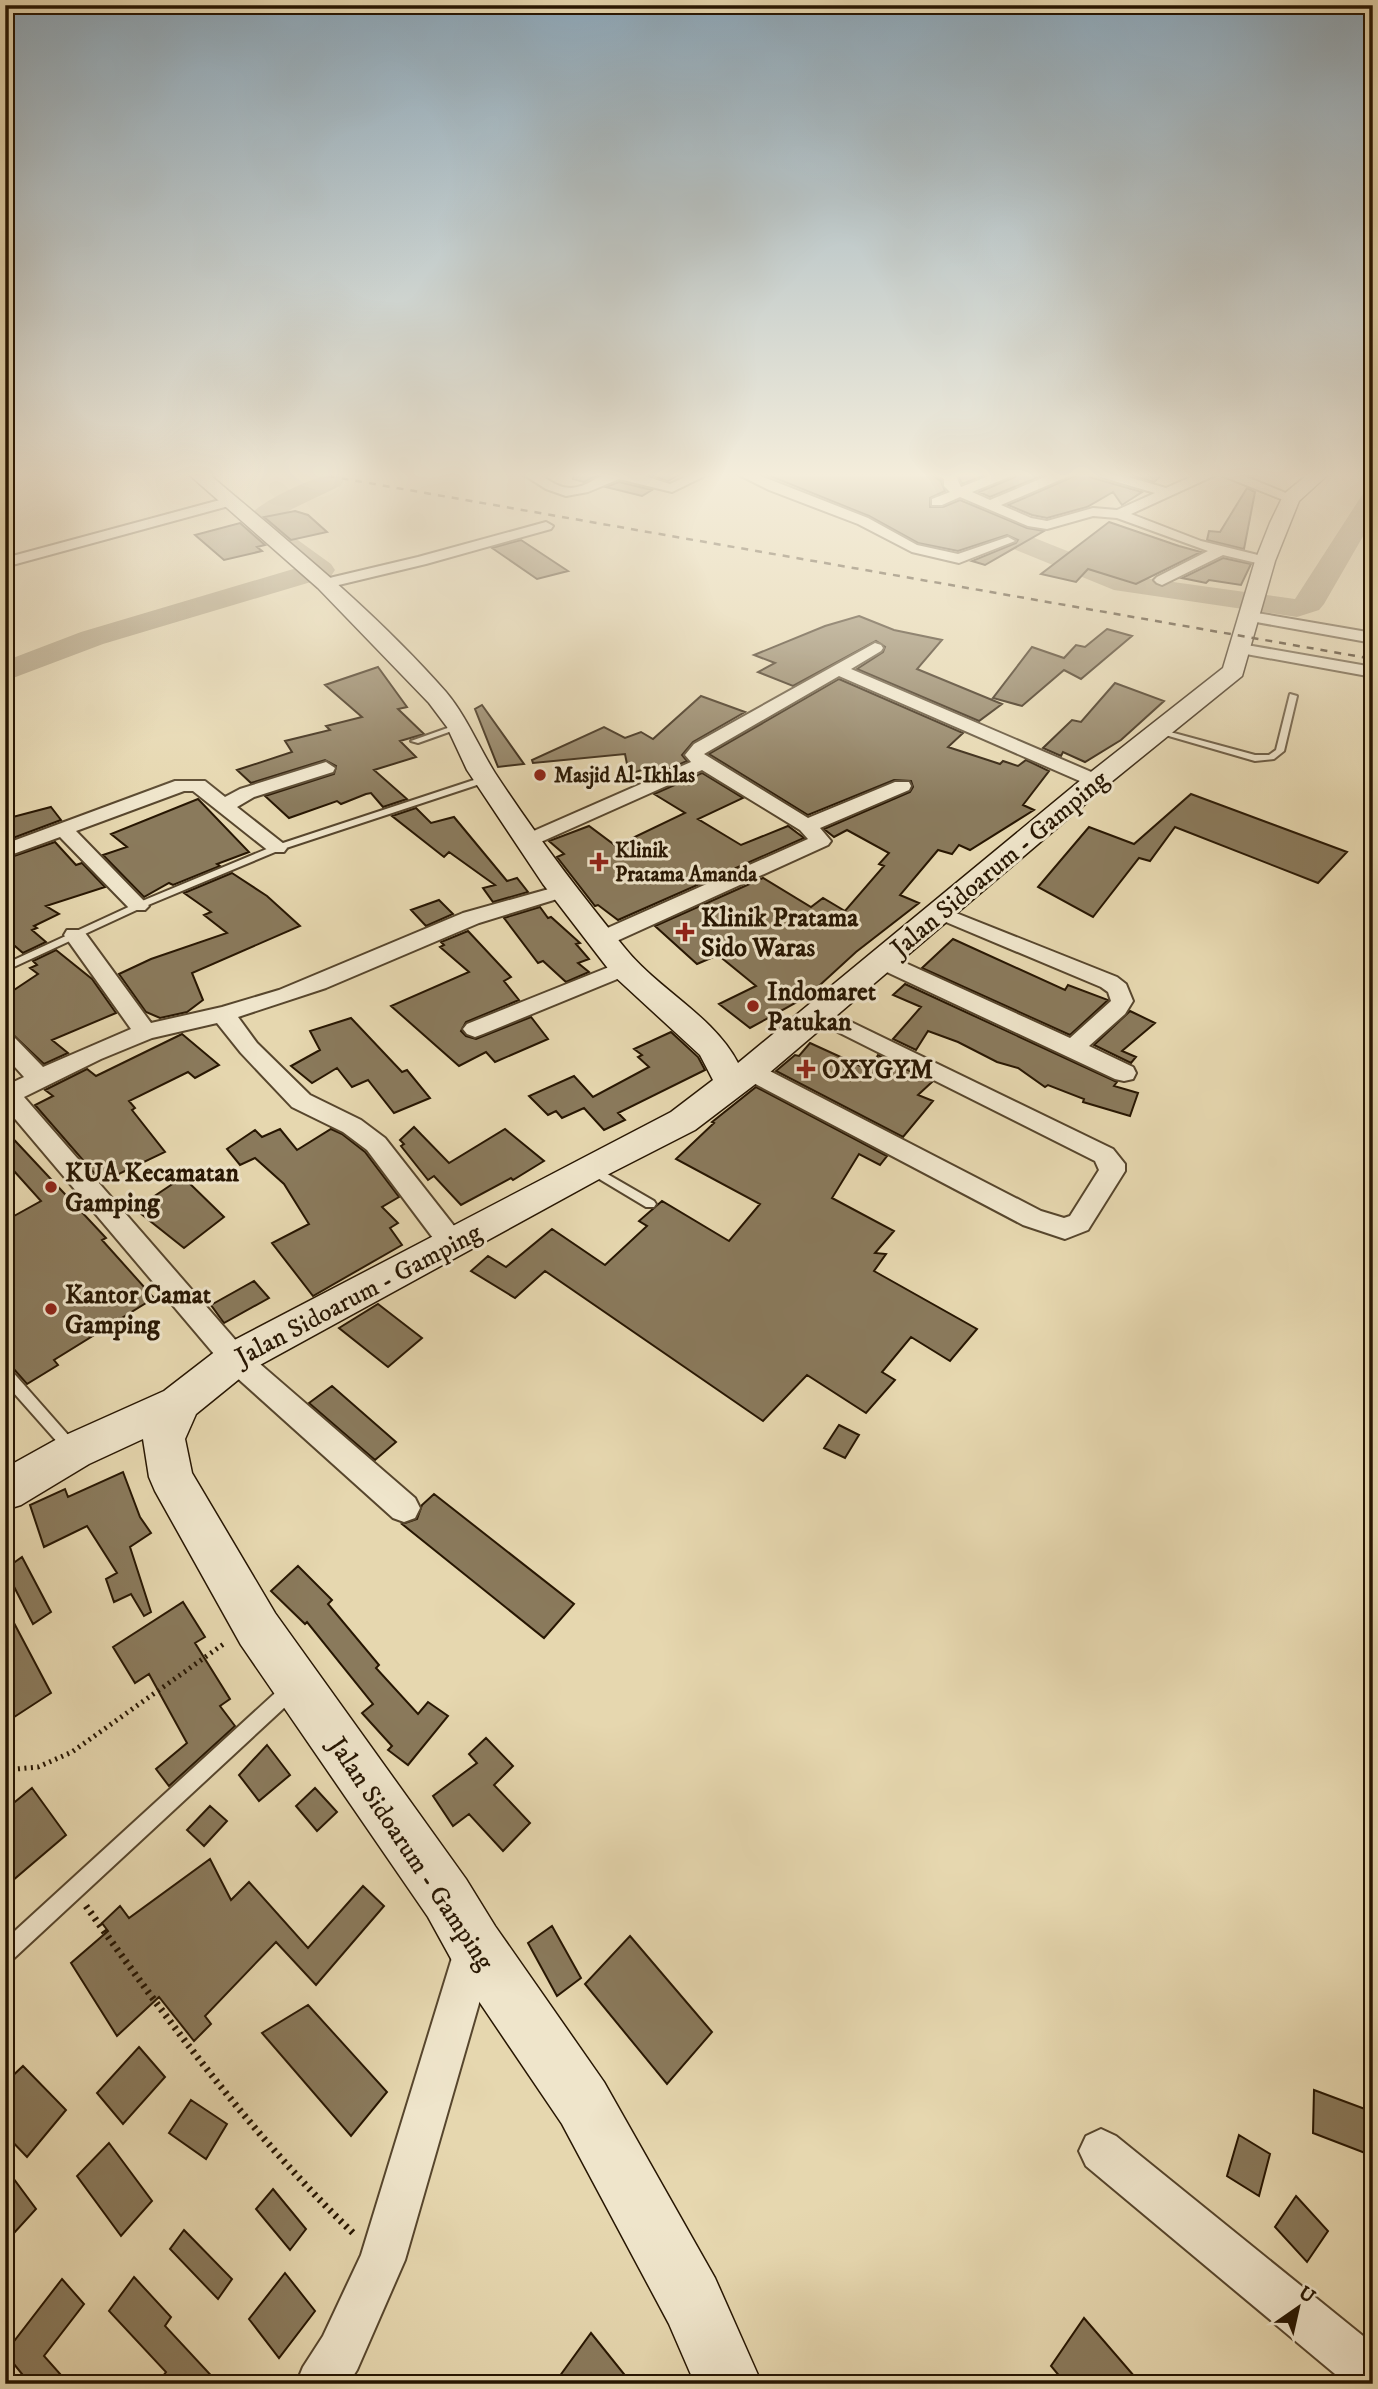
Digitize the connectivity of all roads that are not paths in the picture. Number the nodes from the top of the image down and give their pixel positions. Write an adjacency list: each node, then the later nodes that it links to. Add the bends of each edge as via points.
1 (324, 582): 10 (main road, via 420,678)
2 (1260, 582): 3 (main road, Jalan Sidoarum - Gamping)
3 (1254, 606): 4 (street); 6 (main road, Jalan Sidoarum - Gamping)
4 (1373, 638)
5 (875, 648): 7 (street)
6 (1241, 649): 8 (street); 11 (main road, Jalan Sidoarum - Gamping, via 1234,671)
7 (838, 669): 13 (street, via 700,748 694,755); 16 (street)
8 (1373, 672)
9 (1293, 696): 11 (lane, via 1280,751 1271,757 1255,758)
10 (459, 727): 12 (lane); 15 (main road)
11 (1159, 732): 16 (main road, Jalan Sidoarum - Gamping)
12 (415, 741)
13 (703, 763): 19 (street); 21 (street)
14 (326, 768): 18 (street, via 257,789)
15 (486, 779): 21 (main road); 22 (lane)
16 (1096, 781): 26 (main road, Jalan Sidoarum - Gamping)
17 (902, 786): 19 (street)
18 (225, 806): 20 (street, via 198,785 187,784); 22 (street)
19 (807, 826): 28 (street, via 821,839 819,843)
20 (62, 828): 23 (street); 25 (street)
21 (527, 841): 24 (main road)
22 (277, 848): 25 (lane)
23 (5, 851)
24 (563, 891): 28 (main road); 33 (street, via 469,919 360,968)
25 (138, 906): 27 (lane)
26 (940, 913): 29 (main road, Jalan Sidoarum - Gamping); 37 (street, via 1118,989 1122,1001 1117,1009)
27 (75, 935): 30 (lane); 35 (street)
28 (602, 939): 31 (main road)
29 (882, 961): 32 (main road, Jalan Sidoarum - Gamping); 37 (street)
30 (5, 968)
31 (624, 968): 34 (street); 38 (main road)
32 (818, 1013): 38 (main road, Jalan Sidoarum - Gamping); 38 (street, via 1104,1155 1112,1171 1079,1223 1065,1229 1032,1218)
33 (223, 1014): 35 (street); 44 (street, via 301,1101 352,1126 376,1144)
34 (475, 1030)
35 (145, 1032): 40 (street)
36 (5, 1041): 40 (street)
37 (1073, 1048): 39 (street)
38 (739, 1065): 42 (main road, Jalan Sidoarum - Gamping, via 683,1121)
39 (1124, 1073)
40 (40, 1079): 41 (street)
41 (7, 1096): 45 (street)
42 (590, 1168): 43 (lane); 44 (main road, Jalan Sidoarum - Gamping)
43 (650, 1204)
44 (452, 1243): 45 (main road, Jalan Sidoarum - Gamping)
45 (235, 1359): 47 (main road, Jalan Sidoarum - Gamping); 50 (street)
46 (5, 1373): 48 (lane)
47 (179, 1403): 48 (main road); 51 (main road, Jalan Sidoarum - Gamping, via 164,1438 171,1477 254,1623)
48 (74, 1451): 49 (main road)
49 (10, 1482)
50 (404, 1508)
51 (297, 1685): 52 (main road, Jalan Sidoarum - Gamping, via 447,1898); 53 (lane)
52 (475, 1946): 56 (street, via 382,2260 340,2353); 57 (main road, Jalan Sidoarum - Gamping, via 583,2103 692,2301)
53 (5, 1953)
54 (1101, 2151): 55 (street)
55 (1373, 2375)
56 (320, 2384)
57 (729, 2384)

